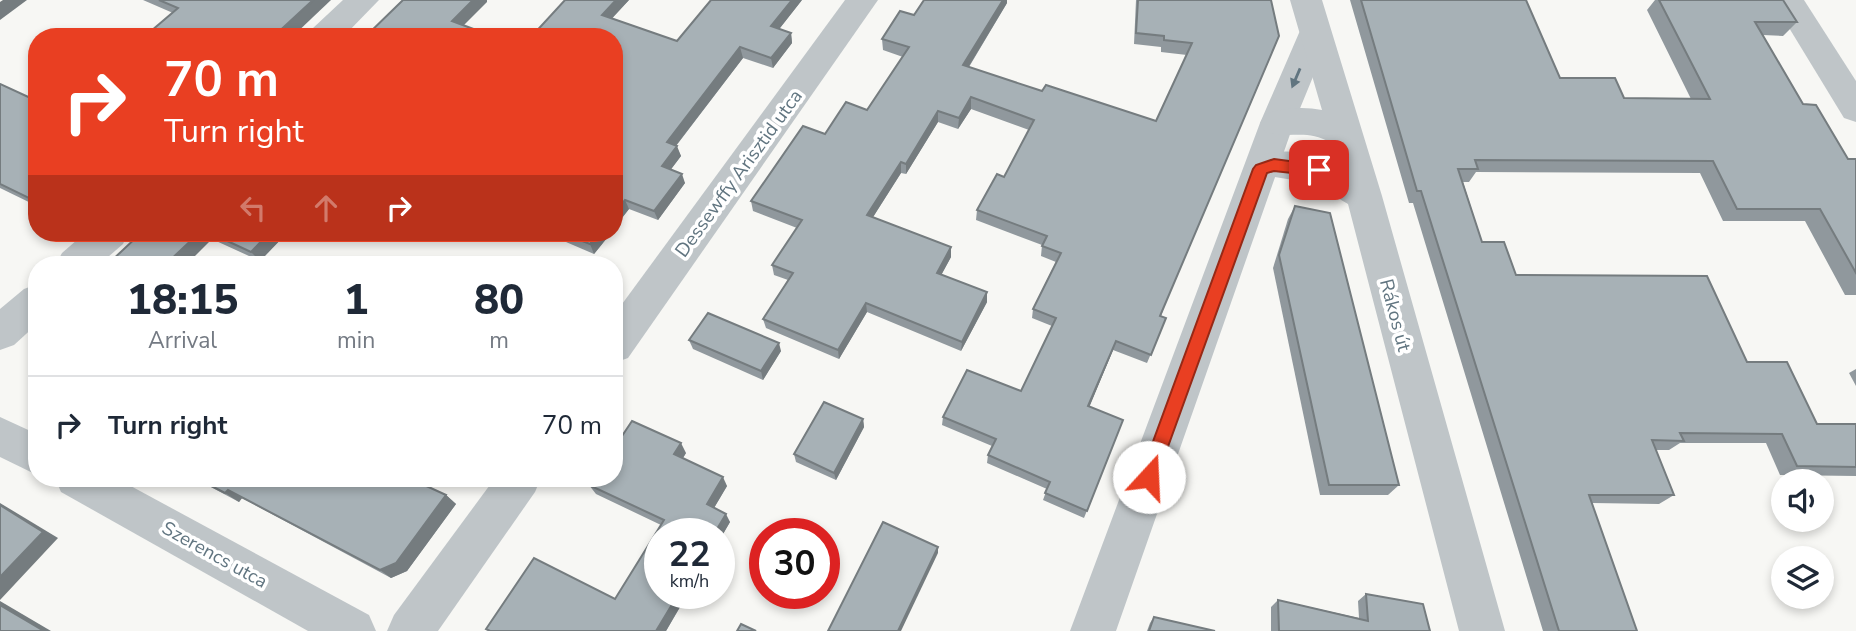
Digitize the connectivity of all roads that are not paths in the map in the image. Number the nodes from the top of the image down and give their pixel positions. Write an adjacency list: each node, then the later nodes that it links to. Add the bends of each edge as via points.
1 (363, 0): 5 (street)
2 (862, 0): 16 (street, Dessewffy Arisztid utca)
3 (1306, 0): 6 (street, Rákos út)
4 (1788, 0): 7 (street)
5 (333, 28)
6 (1315, 33): 8 (street, one-way to 8); 9 (street, Rákos út)
7 (1856, 109)
8 (1277, 123): 9 (street, via 1324,121); 10 (street)
9 (1345, 135): 10 (street, via 1332,147); 11 (street, Rákos út)
10 (1267, 167): 11 (street, via 1319,170); 23 (street)
11 (1364, 196): 24 (street, Rákos út)
12 (100, 242): 13 (street)
13 (84, 256)
14 (28, 308): 15 (street)
15 (0, 333)
16 (623, 333)
17 (0, 436): 18 (street)
18 (28, 451)
19 (92, 487): 21 (street, Szerencs utca)
20 (514, 487): 22 (street)
21 (353, 631)
22 (410, 631)
23 (1093, 631)
24 (1482, 631)

